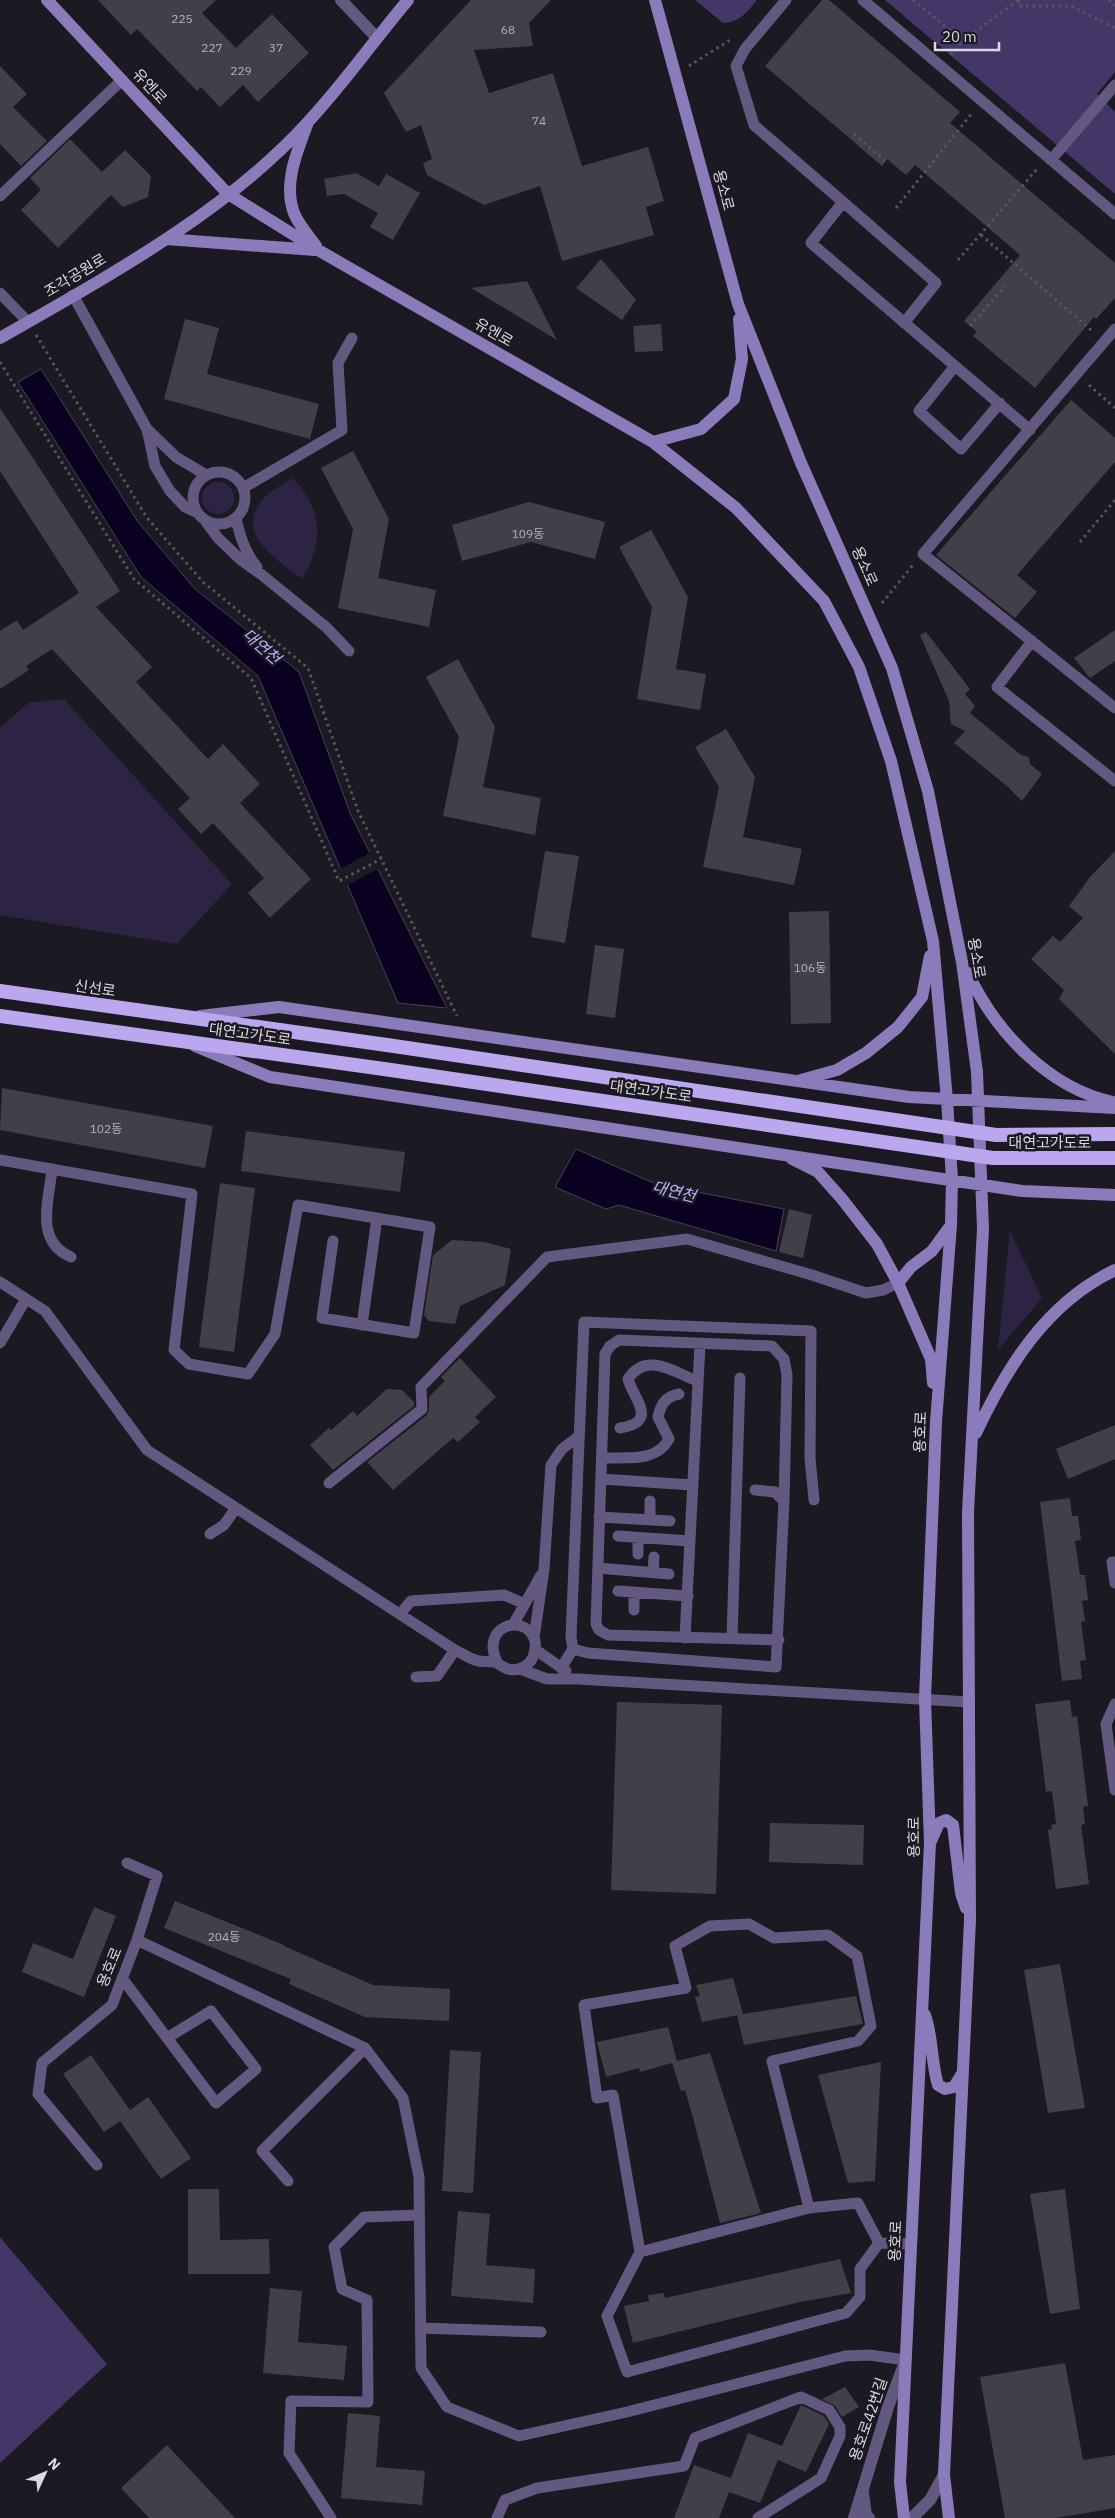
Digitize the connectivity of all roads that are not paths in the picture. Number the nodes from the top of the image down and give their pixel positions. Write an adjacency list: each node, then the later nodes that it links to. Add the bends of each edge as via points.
1 (47, 0): 8 (main road, 유엔로)
2 (341, 0): 7 (street)
3 (408, 0): 7 (main road)
4 (656, 0): 20 (main road, 용소로)
5 (786, 0): 14 (lane, via 745,49 736,66 754,125)
6 (863, 0): 11 (lane)
7 (376, 37): 10 (main road)
8 (122, 80): 12 (main road, 유엔로); 13 (lane)
9 (1115, 85): 11 (lane)
10 (308, 123): 12 (main road, 조각공원로); 17 (main road, via 294,161 290,187 294,213)
11 (1049, 158): 15 (lane)
12 (228, 194): 16 (main road, 조각공원로); 17 (main road, 유엔로)
13 (0, 196)
14 (843, 202): 22 (lane, via 936,283); 22 (lane, via 811,243)
15 (1115, 214)
16 (166, 239): 17 (main road); 19 (main road, 조각공원로)
17 (318, 250): 30 (main road, 유엔로)
18 (0, 292): 21 (lane)
19 (73, 295): 21 (main road, 조각공원로); 28 (lane)
20 (738, 304): 30 (main road, via 742,360 734,399 701,429); 41 (main road, 용소로, via 801,462 892,668 928,791)
21 (28, 322): 24 (main road, 조각공원로)
22 (904, 323): 26 (lane)
23 (1115, 329): 29 (lane)
24 (0, 338)
25 (352, 338): 32 (lane, via 338,363 342,430)
26 (955, 366): 27 (lane); 27 (lane, via 919,412 961,448)
27 (1000, 403): 29 (lane)
28 (147, 429): 31 (lane, via 176,457); 33 (lane, via 155,466 170,491 185,507)
29 (1030, 430): 36 (lane, via 923,554)
30 (653, 442): 40 (main road, 유엔로, via 736,508 824,600 859,668 891,762)
31 (206, 475): 32 (lane, via 223,472 239,480); 33 (lane, via 194,488 194,505)
32 (244, 488): 34 (lane, via 245,504)
33 (201, 516): 34 (lane, via 220,524); 35 (lane, via 229,549)
34 (236, 518): 35 (lane, via 246,553)
35 (262, 575): 37 (lane, via 326,627)
36 (1032, 641): 38 (lane); 39 (lane, via 996,687)
37 (349, 651)
38 (1115, 708)
39 (1115, 782)
40 (933, 941): 46 (main road, via 922,997 898,1027 866,1053 837,1070); 47 (main road)
41 (962, 962): 48 (main road, 용소로); 49 (main road, via 980,998 1005,1033 1036,1062 1097,1099)
42 (0, 991): 44 (highway, 신선로)
43 (0, 1016): 45 (highway, 대연고가도로)
44 (185, 1018): 46 (main road, via 279,1007); 51 (highway, 대연고가도로, bridge, via 996,1135)
45 (184, 1041): 52 (main road, via 270,1077); 53 (highway, 대연고가도로, bridge, via 993,1158)
46 (795, 1081): 47 (main road)
47 (947, 1100): 48 (main road); 56 (main road, 용호로)
48 (979, 1102): 50 (main road); 57 (main road, 용소로)
49 (1115, 1102)
50 (1115, 1108)
51 (1115, 1134)
52 (781, 1154): 56 (main road); 65 (main road, via 818,1172 830,1185 877,1244)
53 (1115, 1158)
54 (0, 1160): 55 (lane)
55 (52, 1170): 59 (lane, via 192,1194 174,1350 189,1364 248,1374 275,1334 298,1205); 62 (lane, via 46,1222 50,1239 60,1252)
56 (952, 1180): 57 (main road); 60 (main road, 용호로)
57 (983, 1184): 58 (main road, via 1022,1191); 76 (main road)
58 (1115, 1195)
59 (377, 1218): 67 (lane); 67 (lane, via 430,1227 414,1333)
60 (951, 1225): 65 (main road, via 932,1251 911,1267); 73 (main road, 용호로)
61 (333, 1241): 67 (lane, via 322,1318)
62 (71, 1257)
63 (1115, 1270): 76 (main road, via 1098,1278 1034,1334 998,1386)
64 (0, 1282): 66 (lane)
65 (898, 1283): 73 (main road, via 931,1359); 79 (lane, via 866,1293 687,1239 547,1257 421,1387 422,1409)
66 (26, 1299): 68 (lane); 85 (lane, via 45,1311 147,1450)
67 (362, 1325)
68 (0, 1343)
69 (700, 1344): 71 (lane); 77 (lane, via 619,1340 610,1346 604,1354); 84 (lane, via 772,1346 784,1359 787,1375)
70 (740, 1378): 110 (lane)
71 (698, 1381): 74 (lane, via 657,1365 642,1365 628,1379 642,1408 641,1418); 80 (lane)
72 (679, 1394): 77 (lane, via 670,1396 661,1404 658,1417 669,1439 664,1449 654,1456)
73 (936, 1422): 120 (main road, 용호로)
74 (620, 1428)
75 (579, 1436): 82 (lane, via 584,1322 811,1331 810,1458); 97 (lane, via 562,1449 551,1465); 112 (lane)
76 (974, 1438): 121 (main road, via 968,1512)
77 (602, 1458): 78 (lane)
78 (601, 1479): 80 (lane); 86 (lane)
79 (329, 1483)
80 (693, 1486): 92 (lane)
81 (755, 1490): 84 (lane, via 774,1492)
82 (814, 1500)
83 (650, 1501): 87 (lane)
84 (784, 1501): 111 (lane)
85 (236, 1508): 89 (lane, via 224,1525); 106 (lane)
86 (600, 1517): 87 (lane); 96 (lane)
87 (650, 1520): 88 (lane)
88 (670, 1521)
89 (210, 1534)
90 (618, 1536): 91 (lane)
91 (638, 1538): 92 (lane); 93 (lane)
92 (690, 1541): 103 (lane)
93 (638, 1554)
94 (654, 1557): 98 (lane)
95 (1115, 1562): 100 (lane, via 1112,1562)
96 (598, 1568): 98 (lane); 109 (lane, via 596,1624 599,1630 608,1635)
97 (544, 1569): 104 (lane); 108 (lane)
98 (653, 1572): 99 (lane)
99 (669, 1574)
100 (1115, 1583)
101 (618, 1591): 102 (lane)
102 (634, 1592): 103 (lane); 105 (lane)
103 (688, 1596): 109 (lane)
104 (525, 1604): 106 (lane, via 504,1595 412,1601); 107 (lane)
105 (634, 1610)
106 (400, 1614): 113 (lane)
107 (513, 1625): 108 (lane, via 526,1628); 115 (lane, via 501,1628 493,1638 491,1651)
108 (534, 1638): 114 (lane)
109 (686, 1638): 110 (lane)
110 (732, 1638): 111 (lane)
111 (779, 1640): 112 (lane, via 776,1667 588,1653)
112 (573, 1649): 116 (lane)
113 (455, 1650): 115 (lane, via 478,1661); 118 (lane, via 437,1676)
114 (536, 1650): 116 (lane); 117 (lane, via 531,1662)
115 (496, 1662): 117 (lane, via 507,1669)
116 (561, 1668): 119 (lane)
117 (520, 1669): 119 (lane, via 548,1679)
118 (416, 1677)
119 (578, 1679): 120 (lane, via 823,1695)
120 (925, 1698): 121 (lane); 125 (main road, 용호로)
121 (969, 1702): 127 (main road)
122 (1115, 1704): 123 (lane)
123 (1111, 1723): 124 (lane)
124 (1115, 1790)
125 (930, 1843): 127 (main road, via 939,1823 946,1820 953,1824 962,1893); 130 (main road, 용호로)
126 (127, 1863): 128 (lane, 용호로, via 157,1876)
127 (970, 1920): 133 (main road)
128 (137, 1940): 129 (lane, 용호로); 132 (lane)
129 (122, 1978): 131 (lane); 134 (lane, 용호로, via 112,2005 42,2063 38,2094)
130 (923, 2008): 133 (main road, via 938,2085 944,2089 954,2087); 139 (main road, 용호로)
131 (167, 2038): 131 (lane, via 211,2010 256,2069 216,2103)
132 (364, 2048): 135 (lane, via 262,2151); 137 (lane, via 403,2098 419,2177)
133 (963, 2072): 144 (main road)
134 (97, 2165)
135 (288, 2181)
136 (809, 2208): 138 (lane, via 858,2202); 140 (lane); 140 (lane, via 772,2061 858,2041 871,2026 857,1956 828,1935 774,1938 749,1924 710,1926 675,1946 686,1988 584,2005 598,2098 613,2095)
137 (420, 2214): 141 (lane); 146 (lane, via 364,2217 334,2247 342,2289 367,2300 368,2402 291,2400 289,2453)
138 (878, 2243): 139 (lane); 140 (lane, via 860,2269 860,2297 846,2314 627,2372 607,2316)
139 (911, 2244): 143 (main road, 용호로)
140 (640, 2252)
141 (421, 2328): 142 (lane); 143 (lane, via 422,2368 447,2407 519,2436 845,2356)
142 (541, 2332)
143 (906, 2360): 145 (street, 용호로42번길); 151 (main road, 용호로, via 900,2482)
144 (944, 2476): 152 (street, via 930,2500); 153 (main road)
145 (862, 2488): 149 (street, 용호로42번길); 150 (street, 용호로42번길)
146 (331, 2518)
147 (497, 2518): 148 (lane, via 505,2500 537,2488 684,2466 696,2438 801,2397 829,2410 840,2428 840,2436 821,2478)
148 (758, 2518)
149 (854, 2518)
150 (869, 2518)
151 (904, 2518)
152 (912, 2518)
153 (949, 2518)

